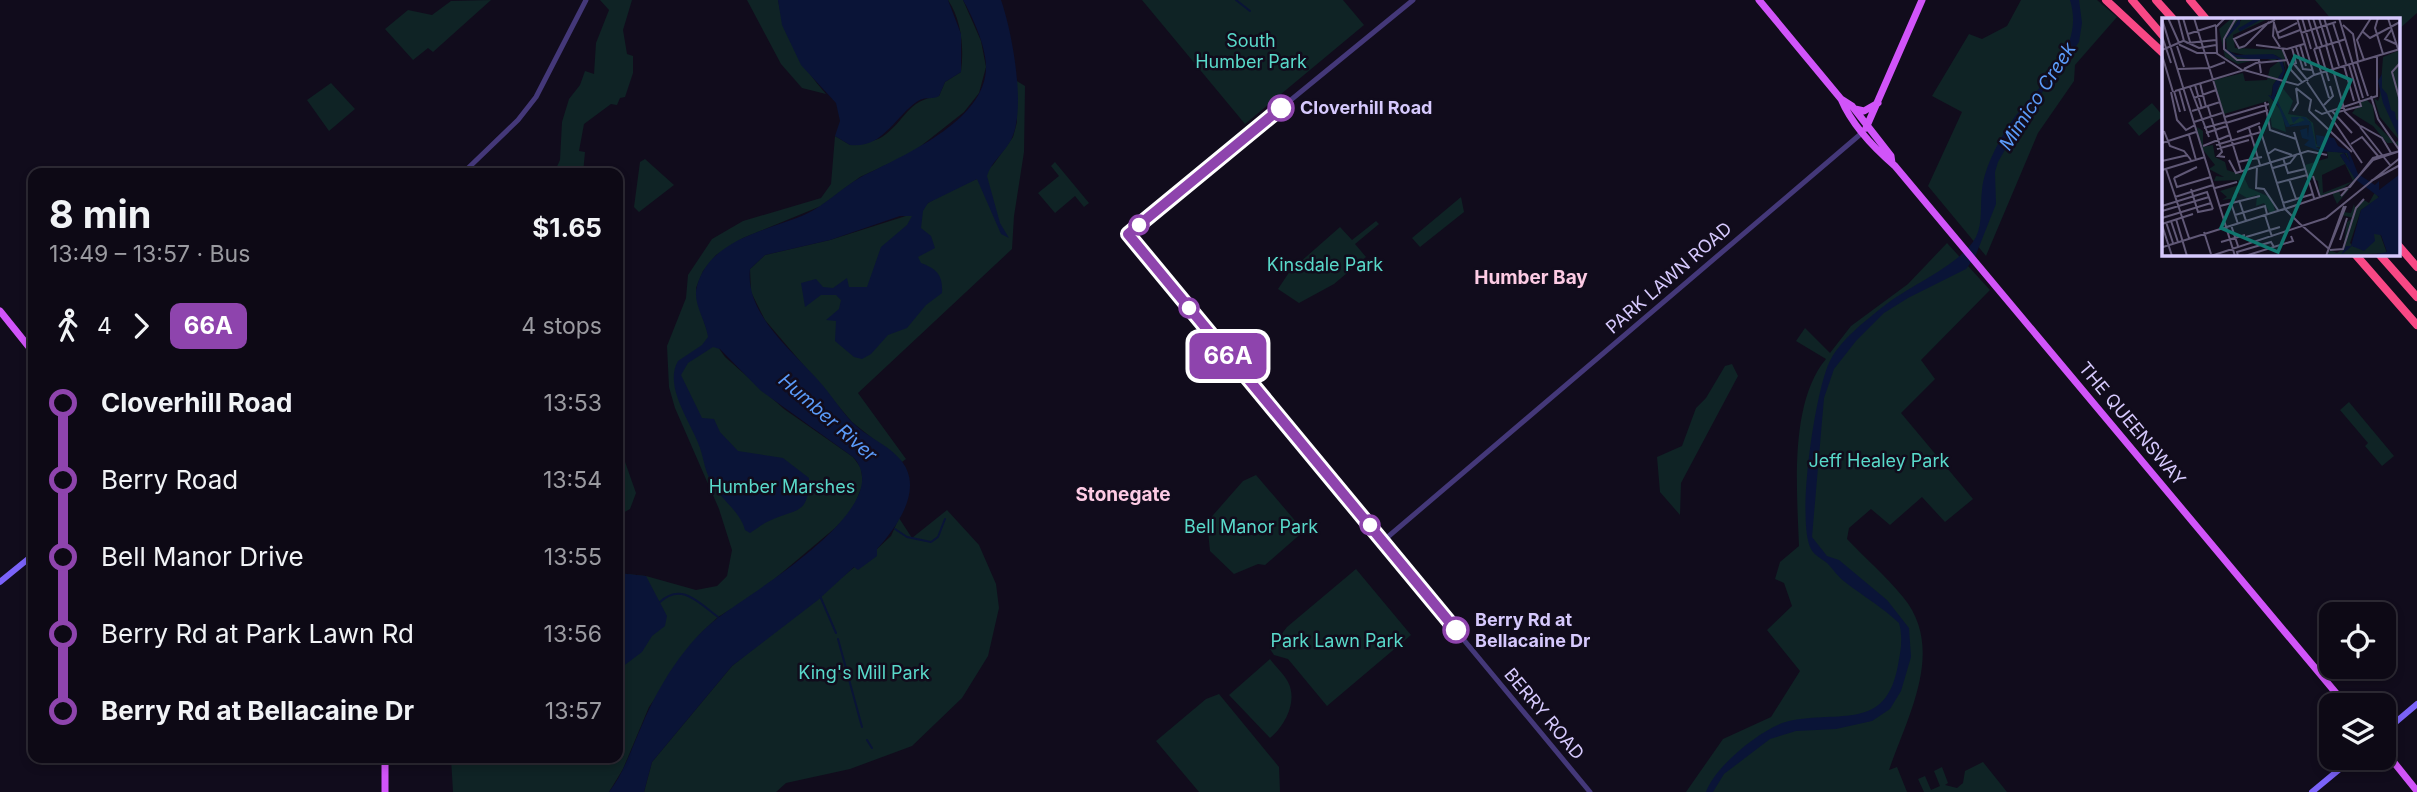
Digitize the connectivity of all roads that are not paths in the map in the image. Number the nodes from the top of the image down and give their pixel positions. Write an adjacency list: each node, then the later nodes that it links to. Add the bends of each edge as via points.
1 (586, 0): 17 (street, via 536,97)
2 (1413, 0): 26 (street, BERRY ROAD, via 1128,234)
3 (1759, 0): 13 (main road, THE QUEENSWAY)
4 (1922, 0): 14 (main road, PARK LAWN ROAD)
5 (2106, 0): 12 (highway)
6 (2132, 0): 11 (highway)
7 (2156, 0): 9 (highway)
8 (2189, 0): 10 (highway)
9 (2172, 18)
10 (2205, 18)
11 (2162, 35)
12 (2162, 52)
13 (1842, 99): 15 (main road, THE QUEENSWAY); 16 (main road, THE QUEENSWAY)
14 (1879, 103): 15 (main road, via 1864,111); 16 (main road, PARK LAWN ROAD)
15 (1852, 106): 16 (main road, THE QUEENSWAY)
16 (1865, 129): 26 (street, PARK LAWN ROAD); 29 (main road, THE QUEENSWAY)
17 (468, 168)
18 (2400, 246): 21 (highway)
19 (2357, 256): 24 (highway)
20 (2381, 256): 22 (highway)
21 (2417, 267)
22 (2417, 297)
23 (0, 311): 25 (main road)
24 (2417, 325)
25 (28, 346)
26 (1383, 541): 37 (street, BERRY ROAD)
27 (28, 559): 28 (main road)
28 (0, 582)
29 (2336, 693)
30 (2417, 704): 31 (main road)
31 (2396, 722)
32 (385, 763): 36 (main road)
33 (2396, 765): 35 (main road)
34 (2339, 770): 38 (main road)
35 (2417, 791)
36 (385, 792)
37 (1590, 792)
38 (2312, 792)

